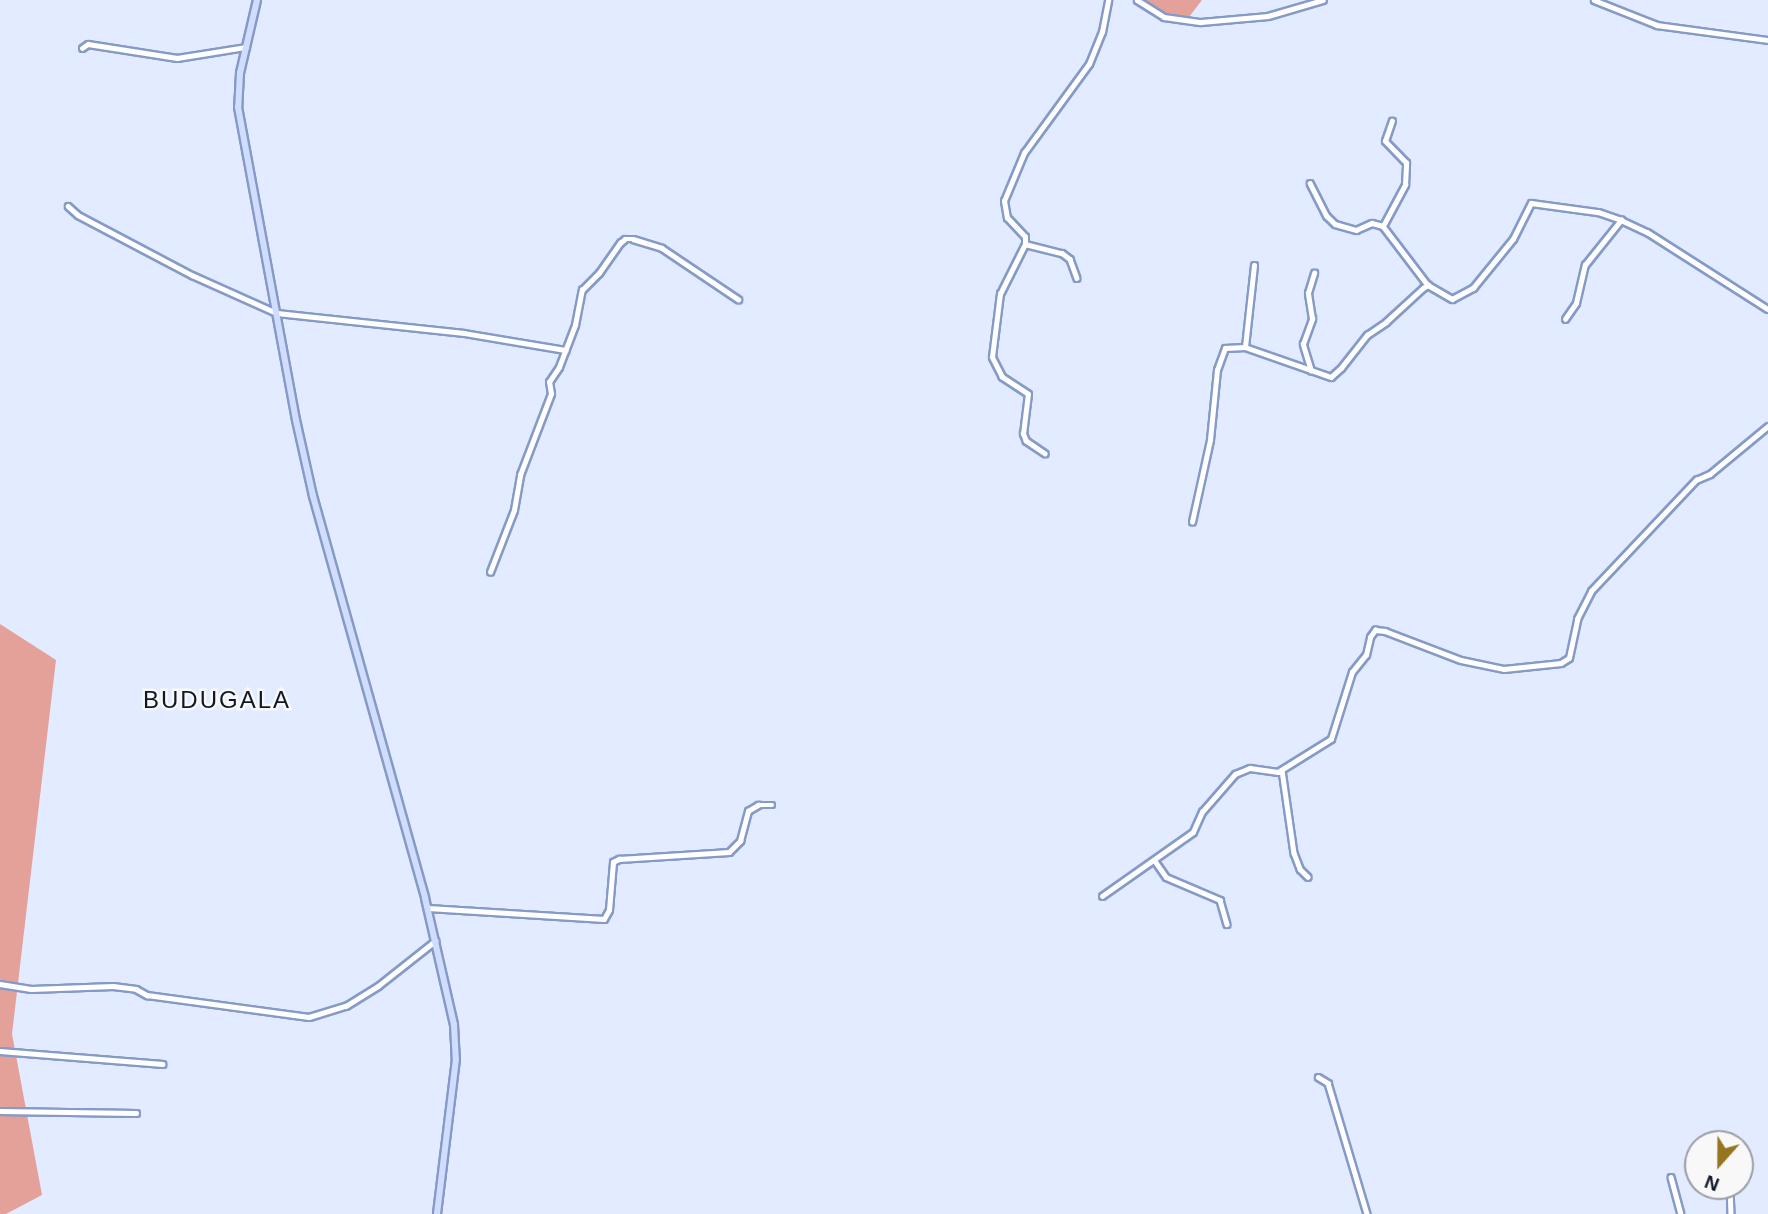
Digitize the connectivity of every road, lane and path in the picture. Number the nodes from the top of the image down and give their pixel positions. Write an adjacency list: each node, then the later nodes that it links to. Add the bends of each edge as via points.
1 (257, 0): 7 (street)
2 (1108, 0): 14 (street, via 1089,64 1030,144 1004,201 1007,218 1022,232)
3 (1137, 0): 4 (street, via 1164,17 1201,22 1268,16)
4 (1323, 0)
5 (1594, 0): 6 (street, via 1657,25)
6 (1768, 40)
7 (248, 47): 8 (street, via 177,58 88,44); 21 (street, via 240,73 238,107)
8 (82, 48)
9 (1392, 121): 13 (street, via 1385,141 1405,163 1405,185)
10 (1310, 183): 13 (street, via 1335,224 1356,230 1372,223)
11 (68, 206): 21 (street, via 192,275)
12 (1621, 220): 18 (street, via 1598,212 1531,203 1513,239 1473,288 1452,299); 20 (street); 22 (street, via 1585,265 1576,303)
13 (1383, 226): 18 (street)
14 (1026, 244): 17 (street, via 1062,253 1070,259); 27 (street, via 1000,294 992,357 1002,377 1028,394 1023,434)
15 (1254, 265): 23 (street)
16 (1314, 273): 25 (street, via 1308,293 1312,319 1303,344)
17 (1077, 278)
18 (1428, 285): 25 (street, via 1367,335 1335,374)
19 (738, 299): 24 (street, via 662,248 625,239 582,289)
20 (1768, 309)
21 (277, 313): 24 (street, via 464,333); 35 (street, via 313,496)
22 (1565, 319)
23 (1245, 347): 25 (street); 28 (street, via 1226,348 1219,359 1210,440)
24 (566, 350): 29 (street, via 549,382 551,394)
25 (1312, 372)
26 (1768, 426): 30 (street, via 1710,474 1696,480 1591,591 1577,619 1569,658 1561,663 1504,668 1461,660 1376,630 1366,655 1352,672 1331,739)
27 (1045, 454)
28 (1192, 522)
29 (490, 572)
30 (1282, 770): 32 (street, via 1269,773 1250,768 1236,774 1202,812 1193,832); 33 (street, via 1294,853)
31 (772, 805): 35 (street, via 748,811 740,841 729,852 613,862 604,919)
32 (1155, 861): 34 (street); 36 (street, via 1162,875 1220,900)
33 (1308, 877)
34 (1102, 896)
35 (428, 908): 37 (street)
36 (1227, 924)
37 (435, 941): 38 (street, via 346,1006 309,1017 147,995 113,986 31,989); 45 (street, via 456,1045)
38 (0, 984)
39 (0, 1051): 40 (street)
40 (162, 1064)
41 (1318, 1077): 46 (street, via 1328,1083)
42 (0, 1111): 43 (street)
43 (136, 1113)
44 (1671, 1177): 47 (street)
45 (437, 1214)
46 (1367, 1214)
47 (1681, 1214)

